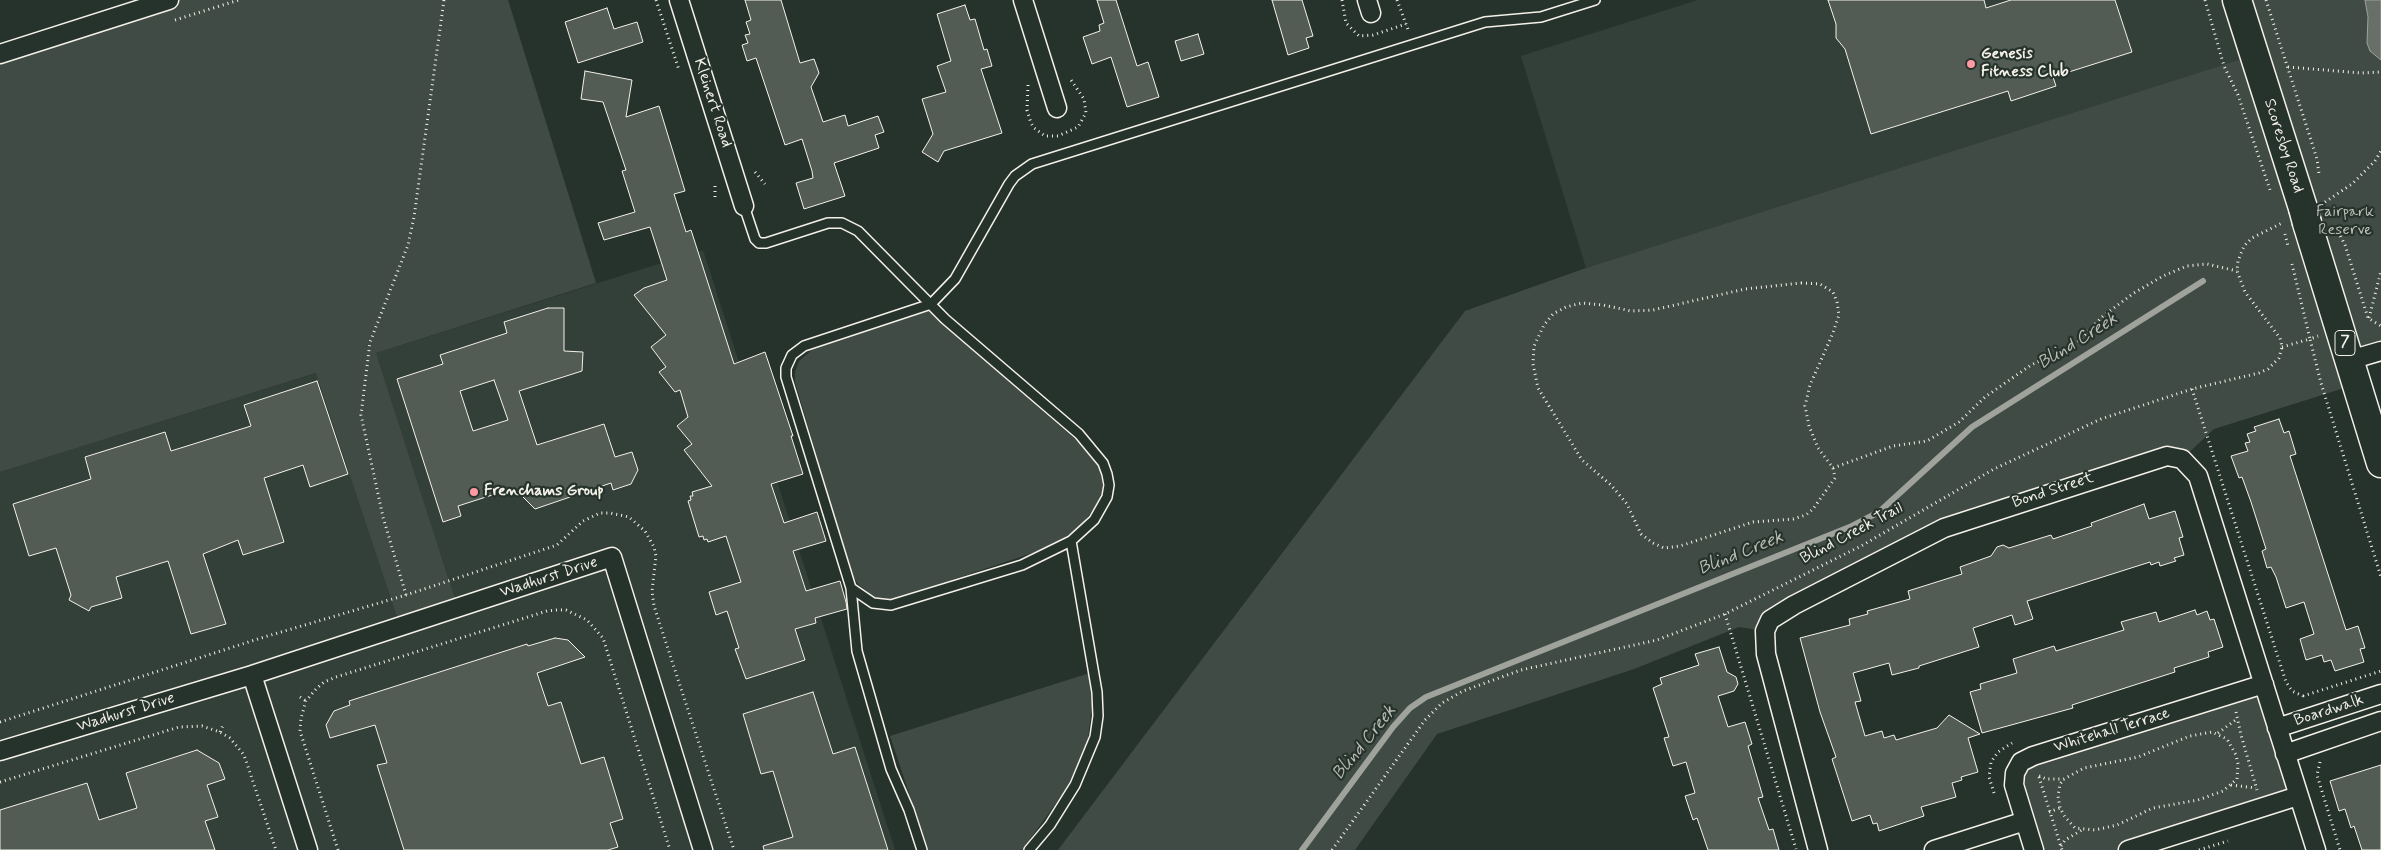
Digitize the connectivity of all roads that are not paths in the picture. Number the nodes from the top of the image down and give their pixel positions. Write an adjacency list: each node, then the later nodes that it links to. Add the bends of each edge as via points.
1 (169, 0): 6 (street)
2 (679, 0): 8 (street, Kleinert Road)
3 (1023, 0): 7 (street)
4 (1595, 0): 9 (lane, via 1542,17 1486,22 1032,164 1009,184 955,279)
5 (2237, 0): 11 (main road, Scoresby Road / 7, bridge)
6 (0, 54)
7 (1057, 108)
8 (744, 206): 9 (lane, via 755,238 762,243 828,223 852,227)
9 (931, 304): 13 (lane, via 1079,434 1103,462 1109,485 1107,497 1094,520); 14 (lane, via 804,346 792,355 786,368 786,377)
10 (2380, 342): 11 (street)
11 (2350, 360): 12 (main road, Scoresby Road / 7)
12 (2381, 463)
13 (1071, 541): 14 (lane, via 1022,565 891,604 873,604); 27 (lane, via 1097,692 1098,716 1095,737 1075,785 1050,825)
14 (851, 588): 26 (lane, via 857,650 891,769)
15 (252, 675): 20 (street, Wadhurst Drive); 24 (street); 25 (street, Wadhurst Drive, via 612,557)
16 (2264, 684): 19 (street, Bond Street); 23 (street, Whitehall Terrace, via 2021,762 2013,778); 28 (street, Bond Street, via 2198,476 2182,459 2158,457 1961,521 1786,609 1770,620 1765,630 1766,654)
17 (2381, 694): 19 (street, Boardwalk)
18 (2381, 722): 21 (street, Boardwalk)
19 (2277, 728): 21 (street, Bond Street)
20 (0, 751)
21 (2285, 754): 22 (street, Bond Street)
22 (2298, 796): 31 (street); 32 (street, Bond Street)
23 (2025, 821): 29 (street); 30 (street, Whitehall Terrace)
24 (308, 850)
25 (704, 850)
26 (922, 850)
27 (1029, 850)
28 (1818, 850)
29 (1934, 850)
30 (2034, 850)
31 (2128, 850)
32 (2316, 850)

